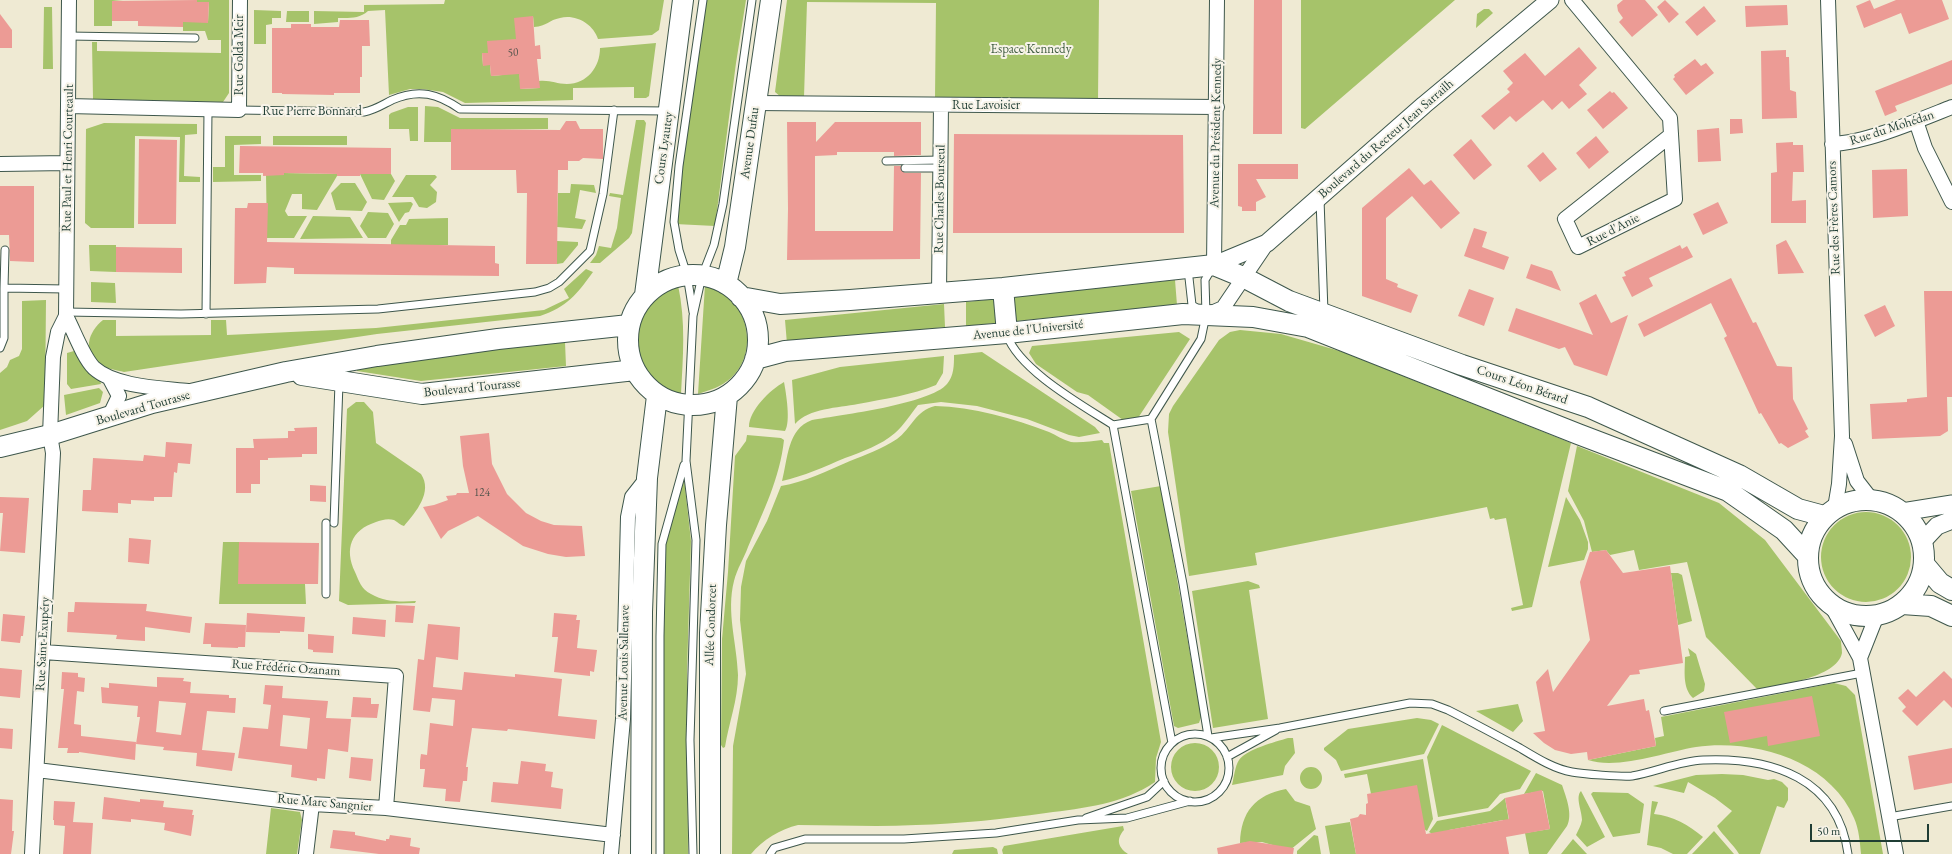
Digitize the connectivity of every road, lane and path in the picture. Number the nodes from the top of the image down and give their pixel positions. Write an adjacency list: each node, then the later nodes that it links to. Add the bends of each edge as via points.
1 (69, 0): 11 (street, Rue Paul et Henri Courteault)
2 (240, 0): 19 (street, Rue Golda Meir)
3 (683, 0): 21 (main road, Cours Lyautey)
4 (703, 0): 36 (lane, via 679,166 674,222 678,250)
5 (752, 0): 36 (lane, via 723,204 714,245)
6 (771, 0): 13 (main road, Avenue Dufau)
7 (1217, 0): 16 (street, Avenue du Président Kennedy)
8 (1550, 0): 30 (street, Boulevard du Recteur Jean Sarrailh)
9 (1572, 0): 23 (street, Rue d'Anie, via 1670,118)
10 (1828, 0): 24 (street, Rue des Frères Camors)
11 (68, 36): 12 (lane); 15 (street, Rue Paul et Henri Courteault)
12 (195, 38)
13 (756, 103): 14 (street, Rue Lavoisier); 38 (main road, Avenue Dufau, via 735,247)
14 (941, 105): 16 (street, Rue Lavoisier); 28 (street, Rue Charles Bourseul)
15 (68, 106): 18 (street, Rue Pierre Bonnard); 26 (street, Rue Paul et Henri Courteault)
16 (1217, 107): 34 (street, Avenue du Président Kennedy)
17 (1952, 107): 22 (street, Rue du Mohédan)
18 (208, 110): 19 (street, Rue Pierre Bonnard); 46 (lane)
19 (239, 110): 20 (lane, Rue Pierre Bonnard, via 364,112 402,97 423,93 435,95 460,109)
20 (614, 110): 21 (lane, Rue Pierre Bonnard); 46 (lane, via 603,194 590,252 559,282 549,288 535,292 378,309)
21 (669, 111): 43 (main road, Cours Lyautey)
22 (1916, 121): 24 (street, Rue du Mohédan, via 1846,144); 31 (street, via 1925,148)
23 (1671, 134): 23 (street, Rue d'Anie, via 1565,219 1578,247 1675,199)
24 (1832, 144): 66 (street, Rue des Frères Camors)
25 (886, 161): 28 (lane)
26 (67, 163): 27 (street); 41 (street, Rue Paul et Henri Courteault)
27 (0, 164)
28 (940, 164): 29 (lane); 42 (street, Rue Charles Bourseul)
29 (905, 168)
30 (1320, 196): 32 (street, Boulevard du Recteur Jean Sarrailh); 48 (lane)
31 (1952, 202)
32 (1267, 243): 34 (street, Boulevard du Recteur Jean Sarrailh); 37 (street, Avenue de l'Université)
33 (5, 250): 39 (lane)
34 (1214, 265): 35 (main road); 37 (main road, Cours Léon Bérard); 47 (lane, via 1205,280)
35 (1188, 269): 40 (main road); 47 (lane, via 1192,305)
36 (694, 276): 38 (main road); 43 (main road, via 672,279 657,285); 49 (lane); 49 (lane)
37 (1243, 277): 47 (street, Avenue de l'Université, via 1223,308); 48 (main road, Cours Léon Bérard, via 1289,301)
38 (726, 284): 44 (main road)
39 (4, 288): 41 (lane); 52 (lane, via 4,338)
40 (1003, 288): 42 (main road); 51 (main road)
41 (66, 289): 45 (street, Rue Paul et Henri Courteault)
42 (939, 293): 44 (main road, via 780,304)
43 (645, 295): 50 (main road, via 635,309)
44 (741, 297): 53 (main road, via 756,324 758,336)
45 (66, 314): 46 (lane); 56 (street, Rue Paul et Henri Courteault, via 94,367); 65 (street, Rue Paul et Henri Courteault, via 58,332 53,357)
46 (206, 314)
47 (1206, 314): 51 (main road, Avenue de l'Université, via 1183,314); 63 (lane, via 1201,339); 78 (main road, Cours Léon Bérard, via 1253,317 1308,326 1728,491 1784,530)
48 (1324, 315): 72 (main road, Cours Léon Bérard, via 1588,407 1739,475 1798,509)
49 (693, 316): 61 (lane)
50 (629, 325): 54 (main road, via 628,348); 55 (main road, Boulevard Tourasse, via 483,341)
51 (1007, 333): 53 (main road, Avenue de l'Université, via 785,351); 64 (lane, via 1014,350 1028,366)
52 (0, 348)
53 (755, 359): 60 (main road, via 744,380)
54 (635, 370): 57 (main road, Boulevard Tourasse, via 422,394); 59 (main road, via 642,382)
55 (286, 372): 57 (main road, Boulevard Tourasse); 58 (main road, Boulevard Tourasse)
56 (110, 379): 58 (street, Rue Paul et Henri Courteault); 62 (street, via 119,396)
57 (339, 381): 76 (lane)
58 (200, 392): 62 (main road, Boulevard Tourasse, via 152,403)
59 (656, 396): 61 (main road); 69 (main road)
60 (727, 396): 61 (main road, via 708,404); 109 (main road, Allée Condorcet, via 710,633)
61 (688, 405): 68 (lane)
62 (109, 417): 65 (main road, Boulevard Tourasse)
63 (1151, 419): 64 (lane); 91 (lane)
64 (1113, 425): 92 (lane)
65 (50, 435): 67 (main road, Boulevard Tourasse); 86 (street, Rue Saint-Exupéry, via 53,453)
66 (1842, 436): 70 (street, Rue des Frères Camors, via 1857,481); 72 (street, Rue des Frères Camors, via 1839,484)
67 (0, 446)
68 (686, 461): 107 (lane, via 662,544); 108 (lane, via 696,540 690,740)
69 (647, 478): 102 (street, Avenue Louis Sallenave, via 632,497 628,517 623,719); 106 (main road, via 642,612)
70 (1871, 499): 72 (main road, via 1852,501); 73 (main road, via 1887,503)
71 (1952, 504): 73 (street)
72 (1830, 512): 78 (main road, via 1812,534)
73 (1902, 512): 77 (main road, via 1915,525)
74 (1952, 520): 77 (street, via 1937,526)
75 (326, 523): 81 (lane)
76 (334, 523)
77 (1922, 542): 79 (main road)
78 (1807, 555): 83 (main road, via 1809,574 1818,592)
79 (1924, 564): 80 (main road, via 1940,583); 82 (main road, via 1913,593)
80 (1952, 590)
81 (326, 594)
82 (1902, 604): 84 (main road); 85 (main road, via 1931,606)
83 (1831, 605): 84 (main road, via 1845,613); 87 (street)
84 (1877, 615): 87 (street)
85 (1952, 616)
86 (43, 652): 94 (street, Rue Saint-Exupéry); 99 (street, Rue Frédéric Ozanam, via 396,676)
87 (1860, 658): 88 (street)
88 (1862, 673): 89 (lane); 100 (street)
89 (1664, 711)
90 (1280, 728): 91 (lane); 93 (lane); 111 (lane, via 1410,703 1432,704 1541,760 1571,772 1631,776 1702,760 1751,762 1779,769 1811,784 1832,806 1845,834)
91 (1210, 737): 92 (lane, via 1189,734); 93 (lane, via 1218,743)
92 (1172, 743): 95 (lane, via 1162,761)
93 (1228, 758): 96 (lane, via 1228,775 1220,790 1211,797)
94 (37, 770): 97 (street, Rue Marc Sangnier); 103 (street, Rue Saint-Exupéry)
95 (1164, 781): 96 (lane, via 1178,797); 101 (lane, via 1147,797)
96 (1190, 801): 101 (lane, via 1127,818)
97 (312, 804): 99 (street, Rue Marc Sangnier); 104 (street)
98 (1952, 806): 100 (lane)
99 (386, 808): 102 (street, Rue Marc Sangnier)
100 (1889, 817): 112 (street)
101 (1078, 820): 110 (lane, via 996,833 904,839 805,839 774,848)
102 (613, 835): 105 (street, Avenue Louis Sallenave)
103 (32, 854)
104 (306, 854)
105 (611, 854)
106 (641, 854)
107 (660, 854)
108 (692, 854)
109 (710, 854)
110 (770, 854)
111 (1848, 854)
112 (1896, 854)

